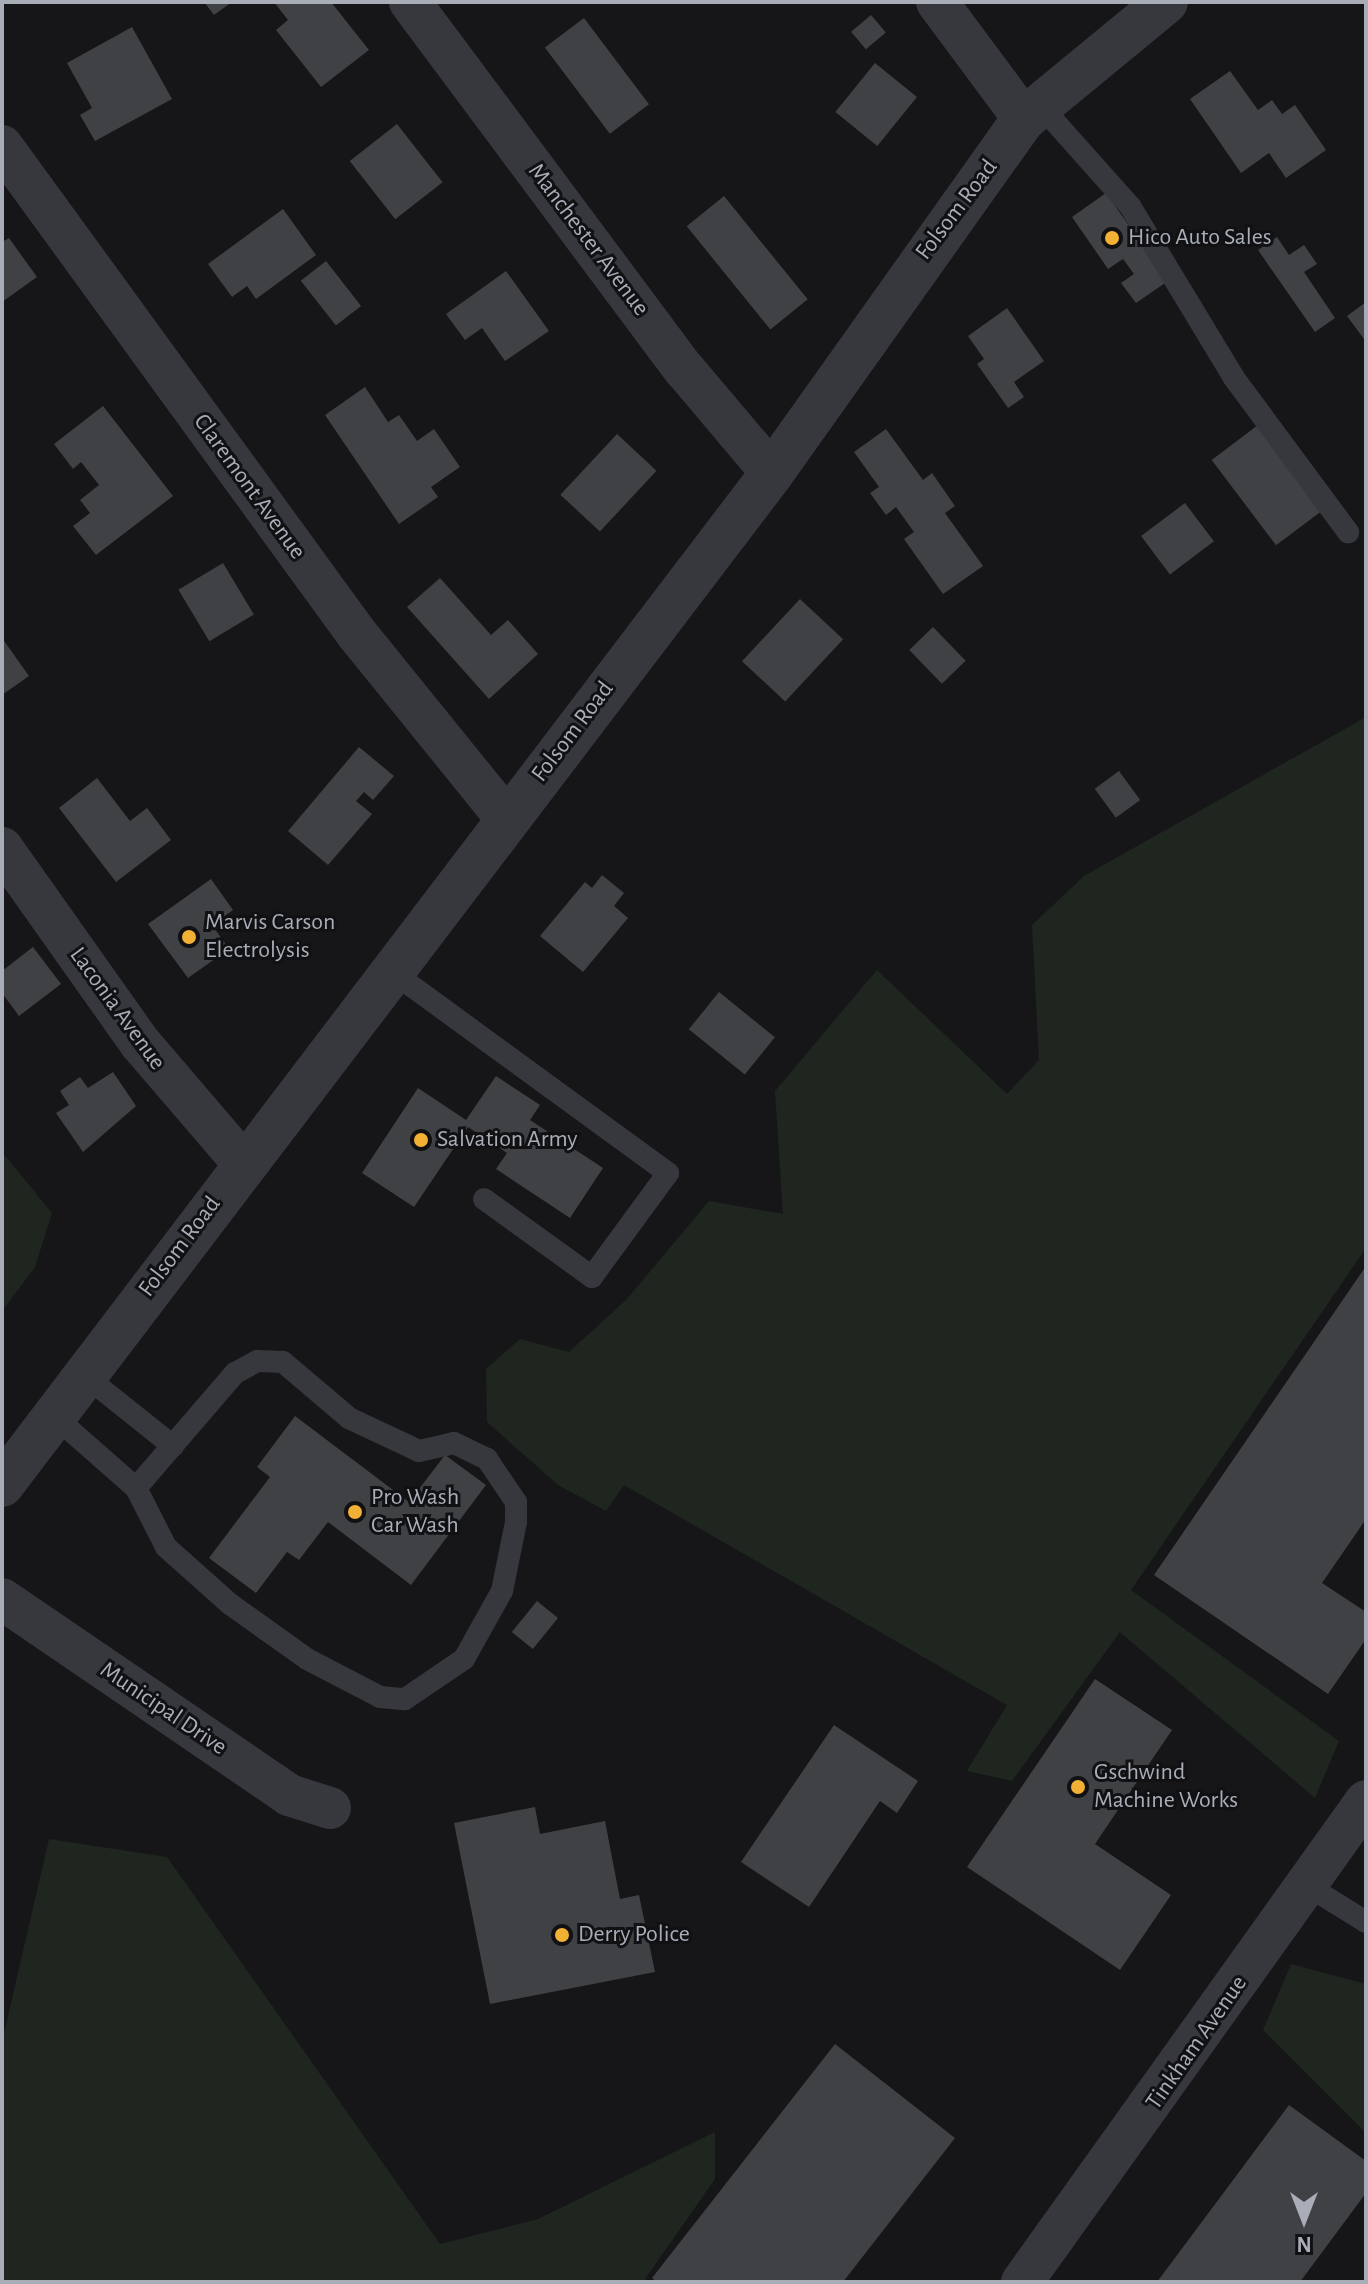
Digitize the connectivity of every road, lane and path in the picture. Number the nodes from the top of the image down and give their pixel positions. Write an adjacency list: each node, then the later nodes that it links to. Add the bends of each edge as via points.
1 (410, 2): 6 (street, Manchester Avenue, via 684,369)
2 (937, 2): 4 (street)
3 (1166, 2): 4 (street, Folsom Road)
4 (1032, 112): 6 (street, Folsom Road); 7 (lane, via 1130,206 1234,378)
5 (2, 146): 8 (street, Claremont Avenue, via 338,610)
6 (772, 473): 8 (street, Folsom Road)
7 (1348, 532)
8 (507, 819): 10 (street, Folsom Road)
9 (3, 851): 11 (street, Laconia Avenue, via 141,1044)
10 (391, 971): 11 (street, Folsom Road); 12 (lane, via 668,1173 592,1277)
11 (242, 1162): 13 (street, Folsom Road)
12 (484, 1199)
13 (84, 1375): 14 (street, Folsom Road); 15 (lane)
14 (54, 1416): 16 (street, Folsom Road); 17 (lane)
15 (173, 1446): 17 (lane); 17 (lane, via 235,1373 257,1361 283,1362 349,1418 419,1451 454,1443 487,1459 516,1502 516,1522 502,1591 464,1659 405,1699 347,1682 230,1604 166,1547)
16 (2, 1485)
17 (136, 1488)
18 (2, 1599): 20 (street, Municipal Drive, via 289,1795)
19 (1366, 1801): 21 (street, Tinkham Avenue)
20 (330, 1808)
21 (1308, 1886): 22 (lane); 23 (street, Tinkham Avenue)
22 (1366, 1922)
23 (1022, 2282)

